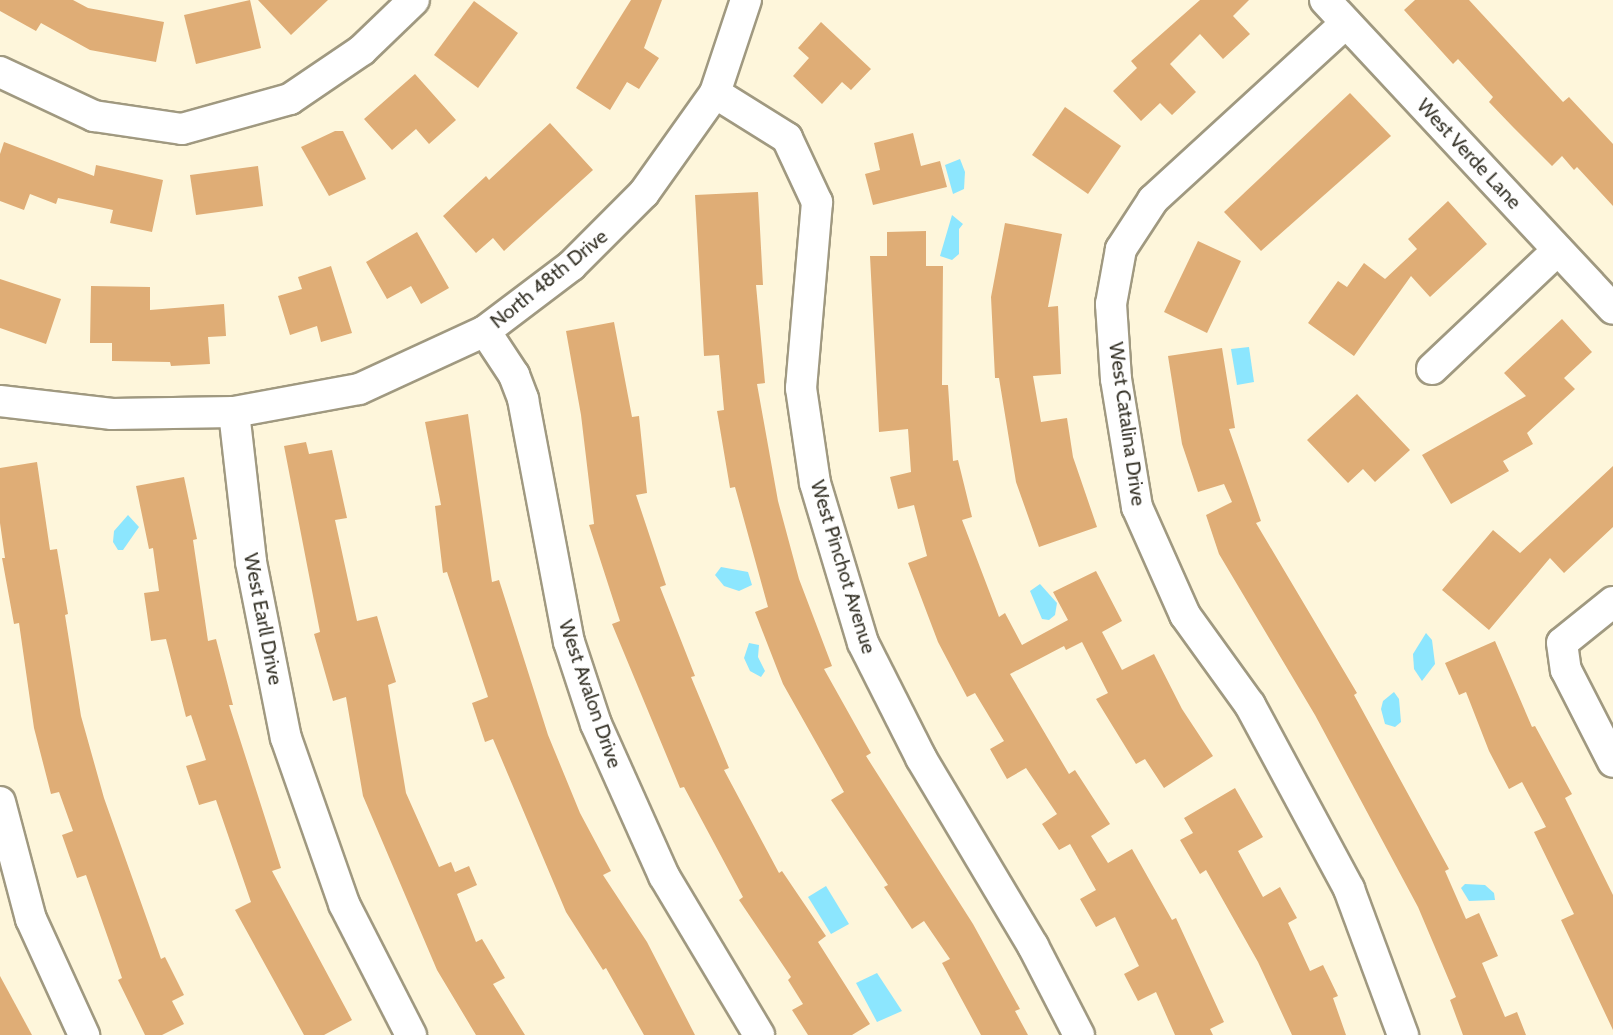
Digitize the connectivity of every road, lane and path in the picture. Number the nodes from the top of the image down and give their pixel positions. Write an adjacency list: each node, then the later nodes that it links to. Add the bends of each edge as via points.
1 (414, 0): 5 (street, via 362,50 290,99 182,129 94,116)
2 (746, 0): 6 (street, North 48th Drive)
3 (1325, 0): 4 (street, West Verde Lane)
4 (1346, 23): 7 (street, West Verde Lane); 20 (street, West Catalina Drive, via 1153,200 1121,249 1111,304 1116,379 1137,507 1185,615 1250,705 1349,889)
5 (0, 72)
6 (715, 93): 9 (street, North 48th Drive, via 644,193 600,240); 19 (street, West Pinchot Avenue, via 787,138 817,202 801,388 815,483 863,643 921,758 1033,946)
7 (1558, 250): 8 (street, West Verde Lane); 10 (street)
8 (1613, 309)
9 (485, 331): 12 (street, North 48th Drive, via 359,389); 18 (street, West Avalon Drive, via 514,375 523,399 564,620 596,724 664,876)
10 (1432, 369)
11 (0, 401): 12 (street, via 112,414)
12 (234, 412): 17 (street, West Earll Drive, via 251,562 286,738 344,904)
13 (1613, 602): 14 (street, via 1562,643 1566,670)
14 (1613, 762)
15 (0, 802): 16 (street, via 31,919)
16 (84, 1035)
17 (411, 1035)
18 (759, 1035)
19 (1079, 1035)
20 (1403, 1035)

